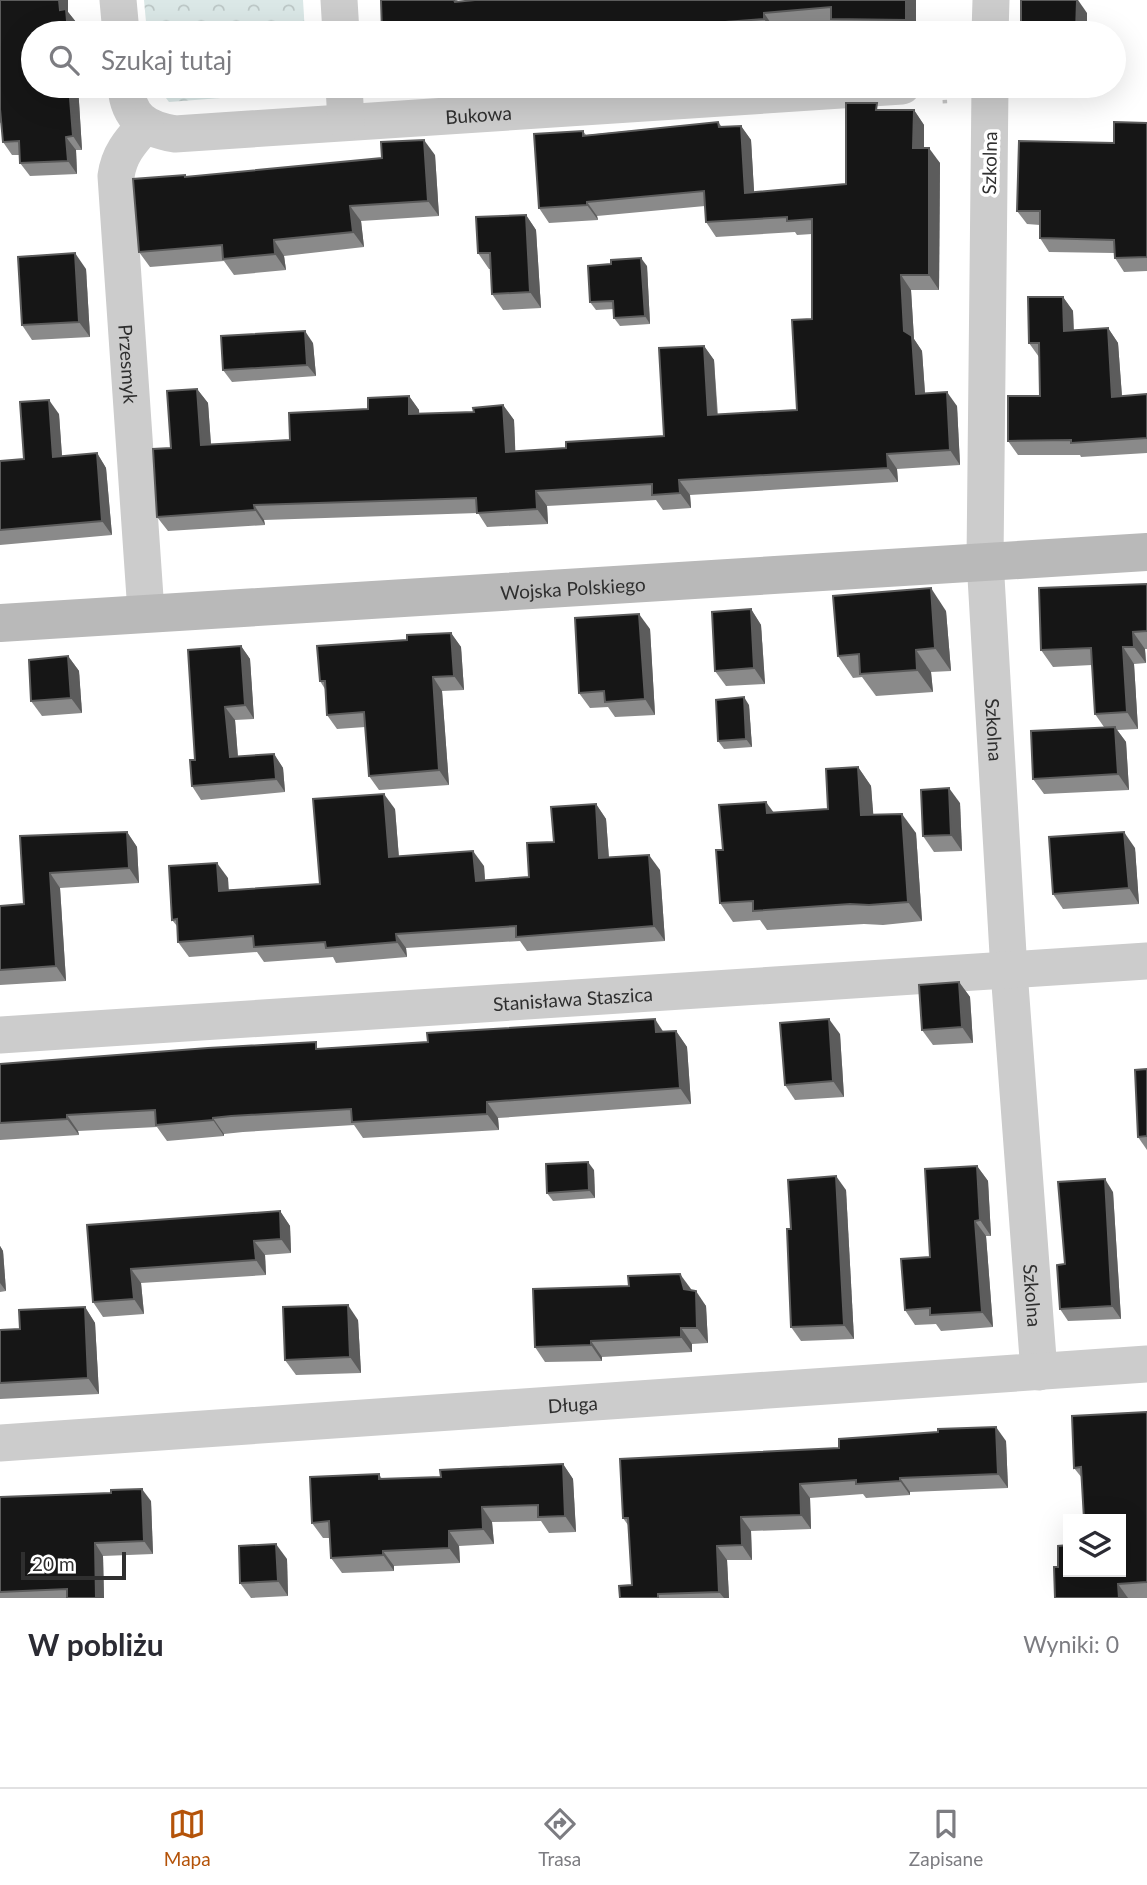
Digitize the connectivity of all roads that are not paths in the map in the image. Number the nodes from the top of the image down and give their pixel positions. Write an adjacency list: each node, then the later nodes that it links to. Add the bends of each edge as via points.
1 (118, 0): 4 (street)
2 (339, 0): 5 (street)
3 (991, 0): 6 (street)
4 (120, 21)
5 (340, 21)
6 (990, 21)
7 (128, 98): 12 (street)
8 (345, 98): 11 (street)
9 (717, 98): 11 (street, Bukowa)
10 (990, 98): 14 (street, Szkolna)
11 (346, 122): 12 (street, Bukowa, via 175,134)
12 (145, 125): 15 (street, Przesmyk, via 126,146 116,176)
13 (1147, 552): 14 (street, Wojska Polskiego)
14 (985, 561): 15 (street, Wojska Polskiego); 18 (street, Szkolna)
15 (146, 612): 16 (street, Wojska Polskiego)
16 (0, 623)
17 (1147, 961): 18 (street, Stanisława Staszica)
18 (1009, 971): 19 (street, Stanisława Staszica); 21 (street, Szkolna)
19 (0, 1035)
20 (1147, 1364): 21 (street, Długa)
21 (1039, 1372): 22 (street, Długa)
22 (0, 1443)

